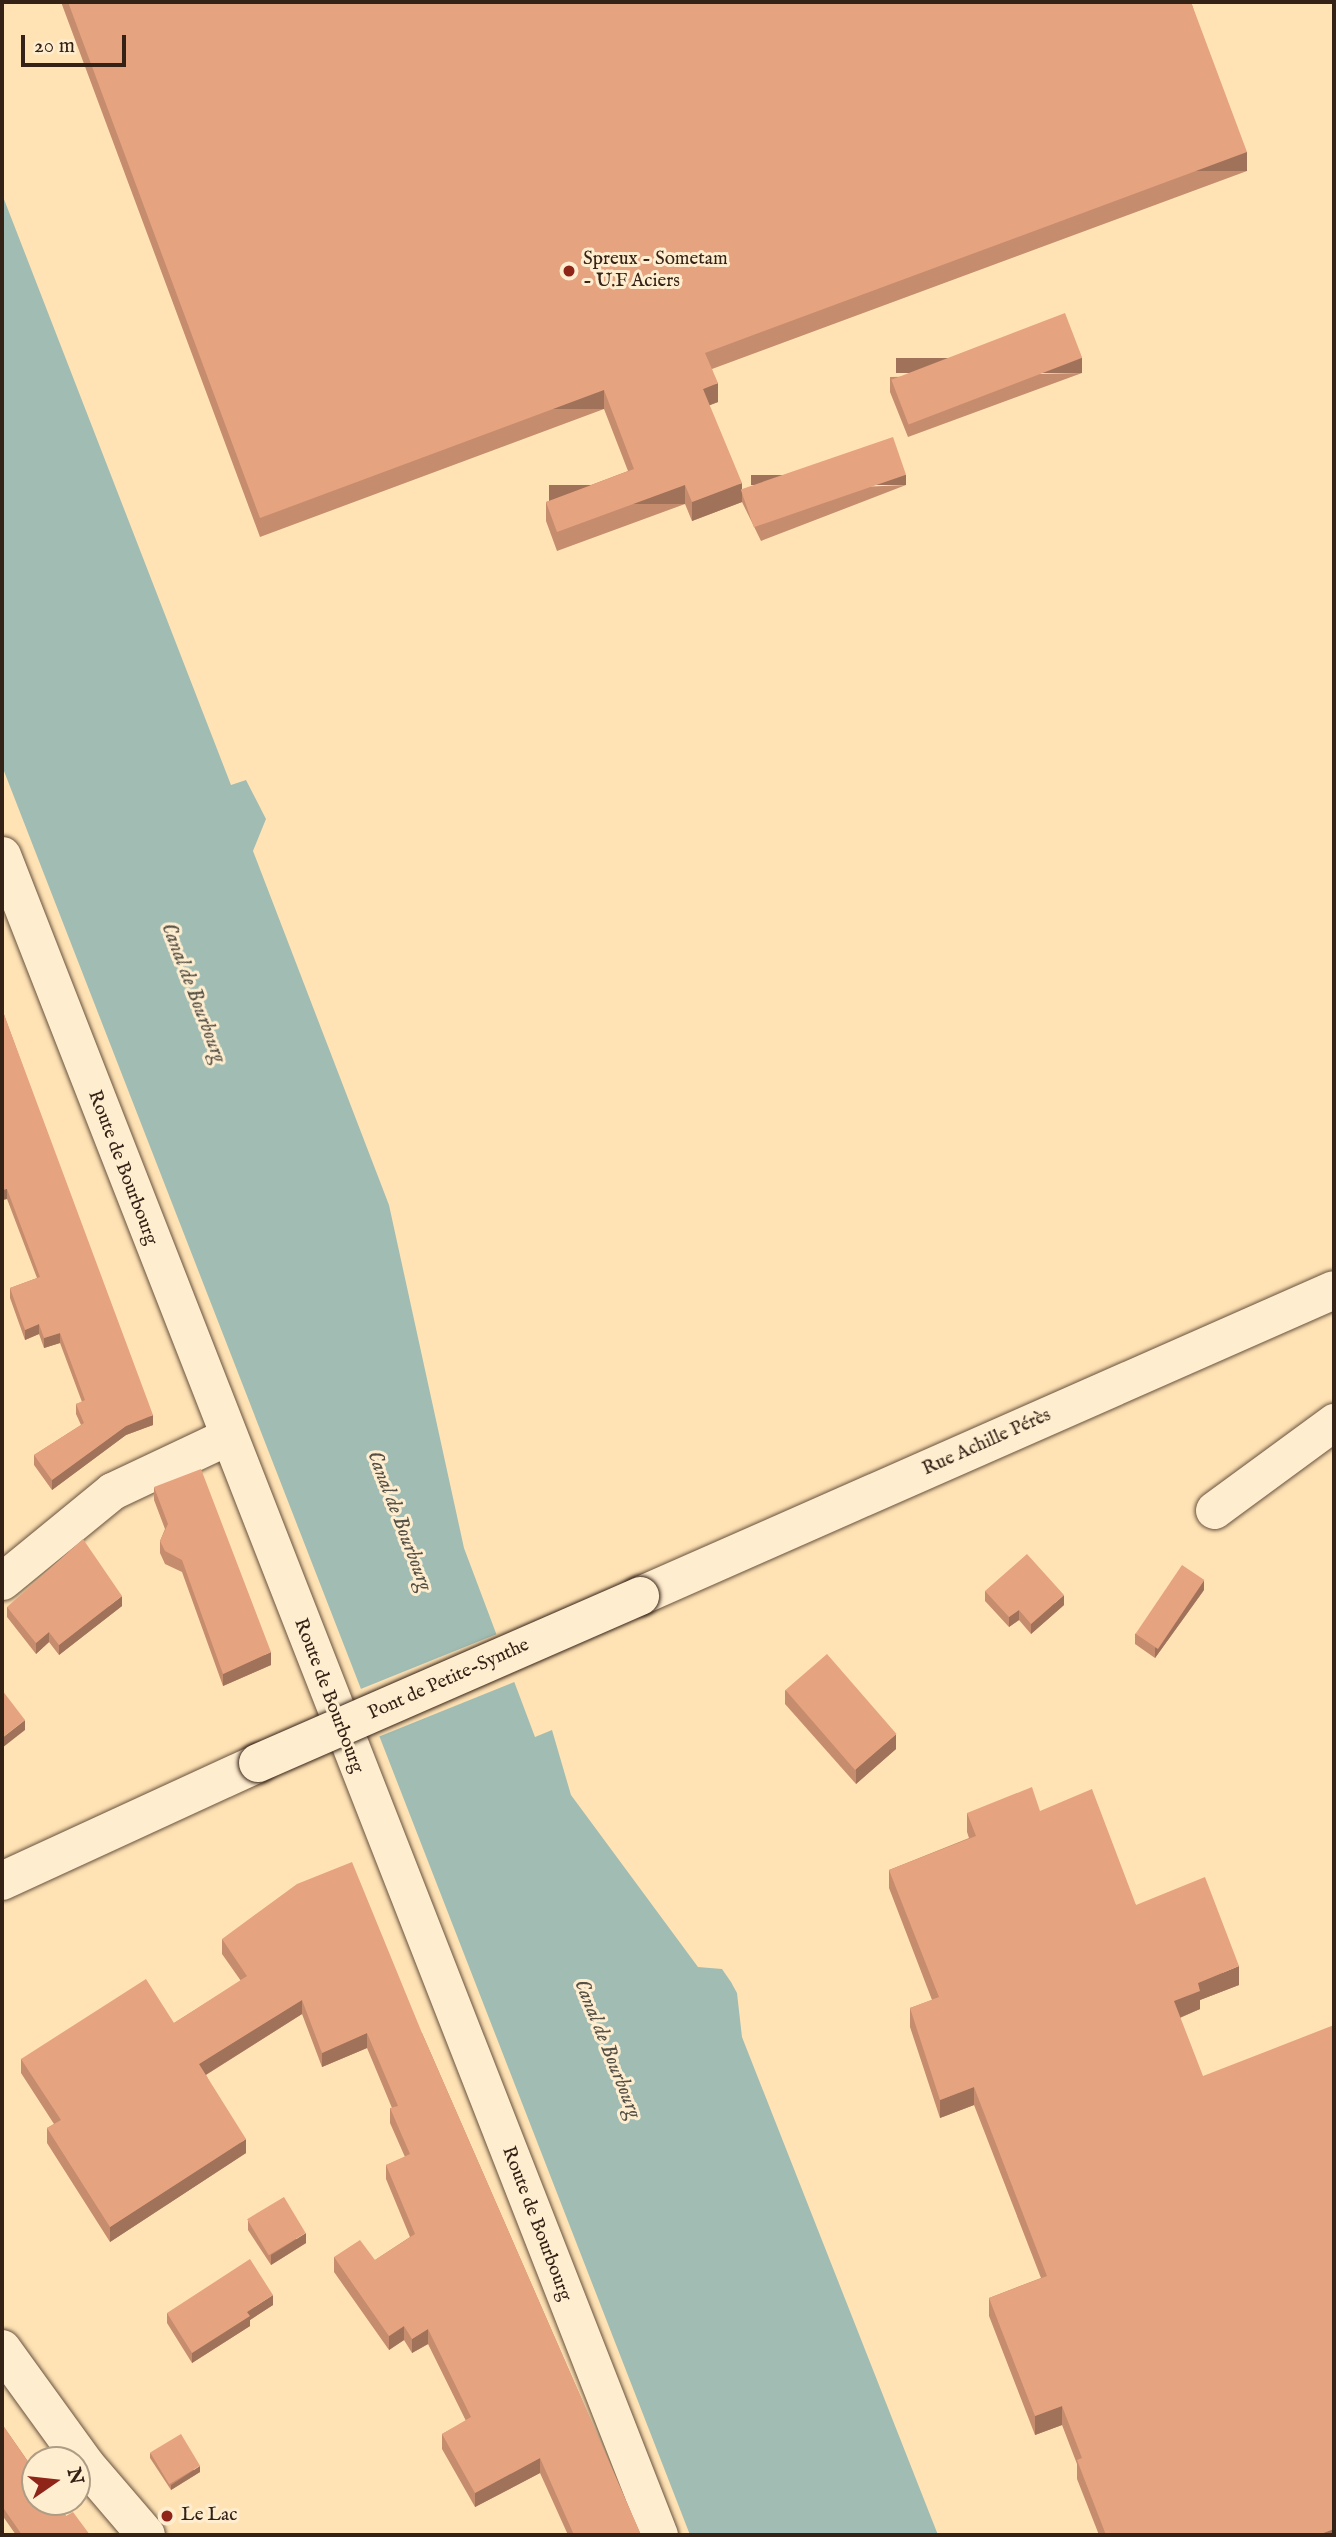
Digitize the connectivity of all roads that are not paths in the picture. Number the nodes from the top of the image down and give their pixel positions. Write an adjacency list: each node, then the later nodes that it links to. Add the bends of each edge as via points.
1 (2, 855): 4 (street, Route de Bourbourg)
2 (1334, 1290): 7 (street, Rue Achille Pérès)
3 (1334, 1422): 5 (street)
4 (226, 1437): 6 (street, via 111,1491); 13 (street, Route de Bourbourg)
5 (1214, 1510)
6 (2, 1581)
7 (640, 1596): 8 (street, Pont de Petite-Synthe, bridge)
8 (258, 1763): 9 (street); 10 (street)
9 (2, 1854)
10 (2, 1881)
11 (2, 2349): 12 (street, via 86,2465)
12 (146, 2535)
13 (659, 2535)

